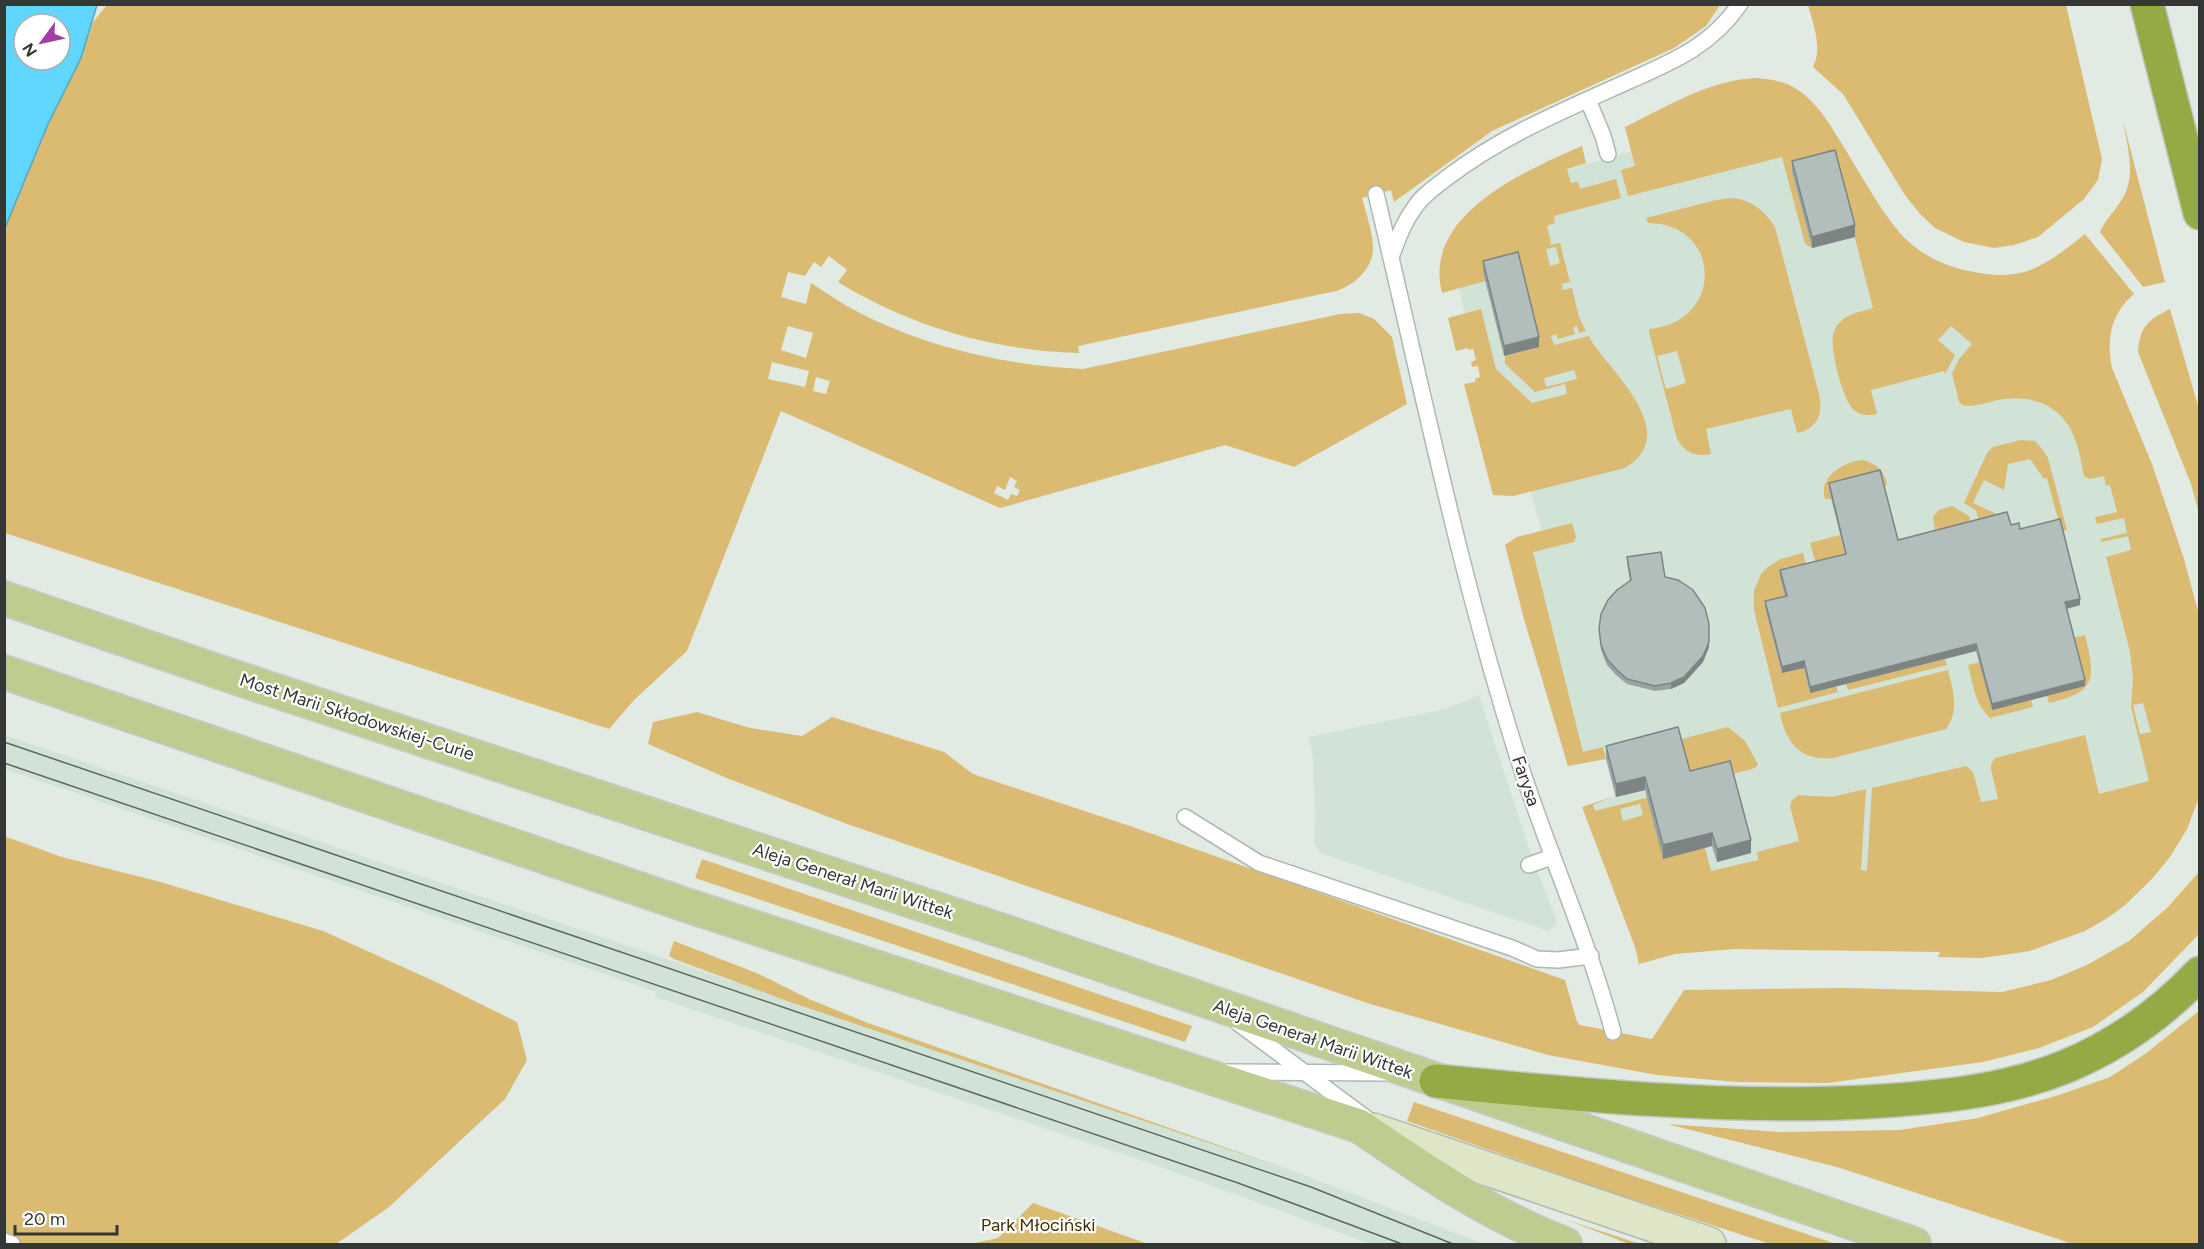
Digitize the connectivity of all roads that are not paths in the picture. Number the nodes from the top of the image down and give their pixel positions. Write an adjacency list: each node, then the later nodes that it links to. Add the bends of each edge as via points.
1 (1740, 4): 3 (lane, via 1709,40 1679,59)
2 (2147, 4): 6 (highway)
3 (1588, 100): 4 (lane); 7 (lane, via 1496,144 1432,189 1402,227)
4 (1608, 154)
5 (1376, 194): 7 (lane, Farysa)
6 (2199, 213)
7 (1391, 257): 12 (lane, Farysa, via 1487,655)
8 (4, 598): 11 (main road, Most Marii Skłodowskiej-Curie)
9 (4, 672): 18 (main road, via 686,905)
10 (1185, 817): 14 (lane, via 1259,863 1537,959)
11 (711, 834): 16 (main road, Aleja Generał Marii Wittek)
12 (1552, 857): 13 (lane); 14 (lane, Farysa)
13 (1529, 865)
14 (1591, 956): 17 (lane, Farysa)
15 (2199, 973): 20 (highway, via 2147,1021 2104,1048 2031,1078 1944,1097 1824,1104 1707,1103 1582,1095)
16 (1208, 1003): 19 (lane); 20 (main road, Aleja Generał Marii Wittek)
17 (1613, 1032)
18 (1191, 1071): 19 (lane); 21 (main road)
19 (1305, 1073): 20 (lane); 22 (lane)
20 (1428, 1078): 27 (main road, Aleja Generał Marii Wittek)
21 (1359, 1126): 22 (main road); 25 (main road, via 1506,1219)
22 (1390, 1136): 26 (main road)
23 (4, 1241): 24 (lane)
24 (12, 1245)
25 (1565, 1245)
26 (1710, 1245)
27 (1914, 1245)

